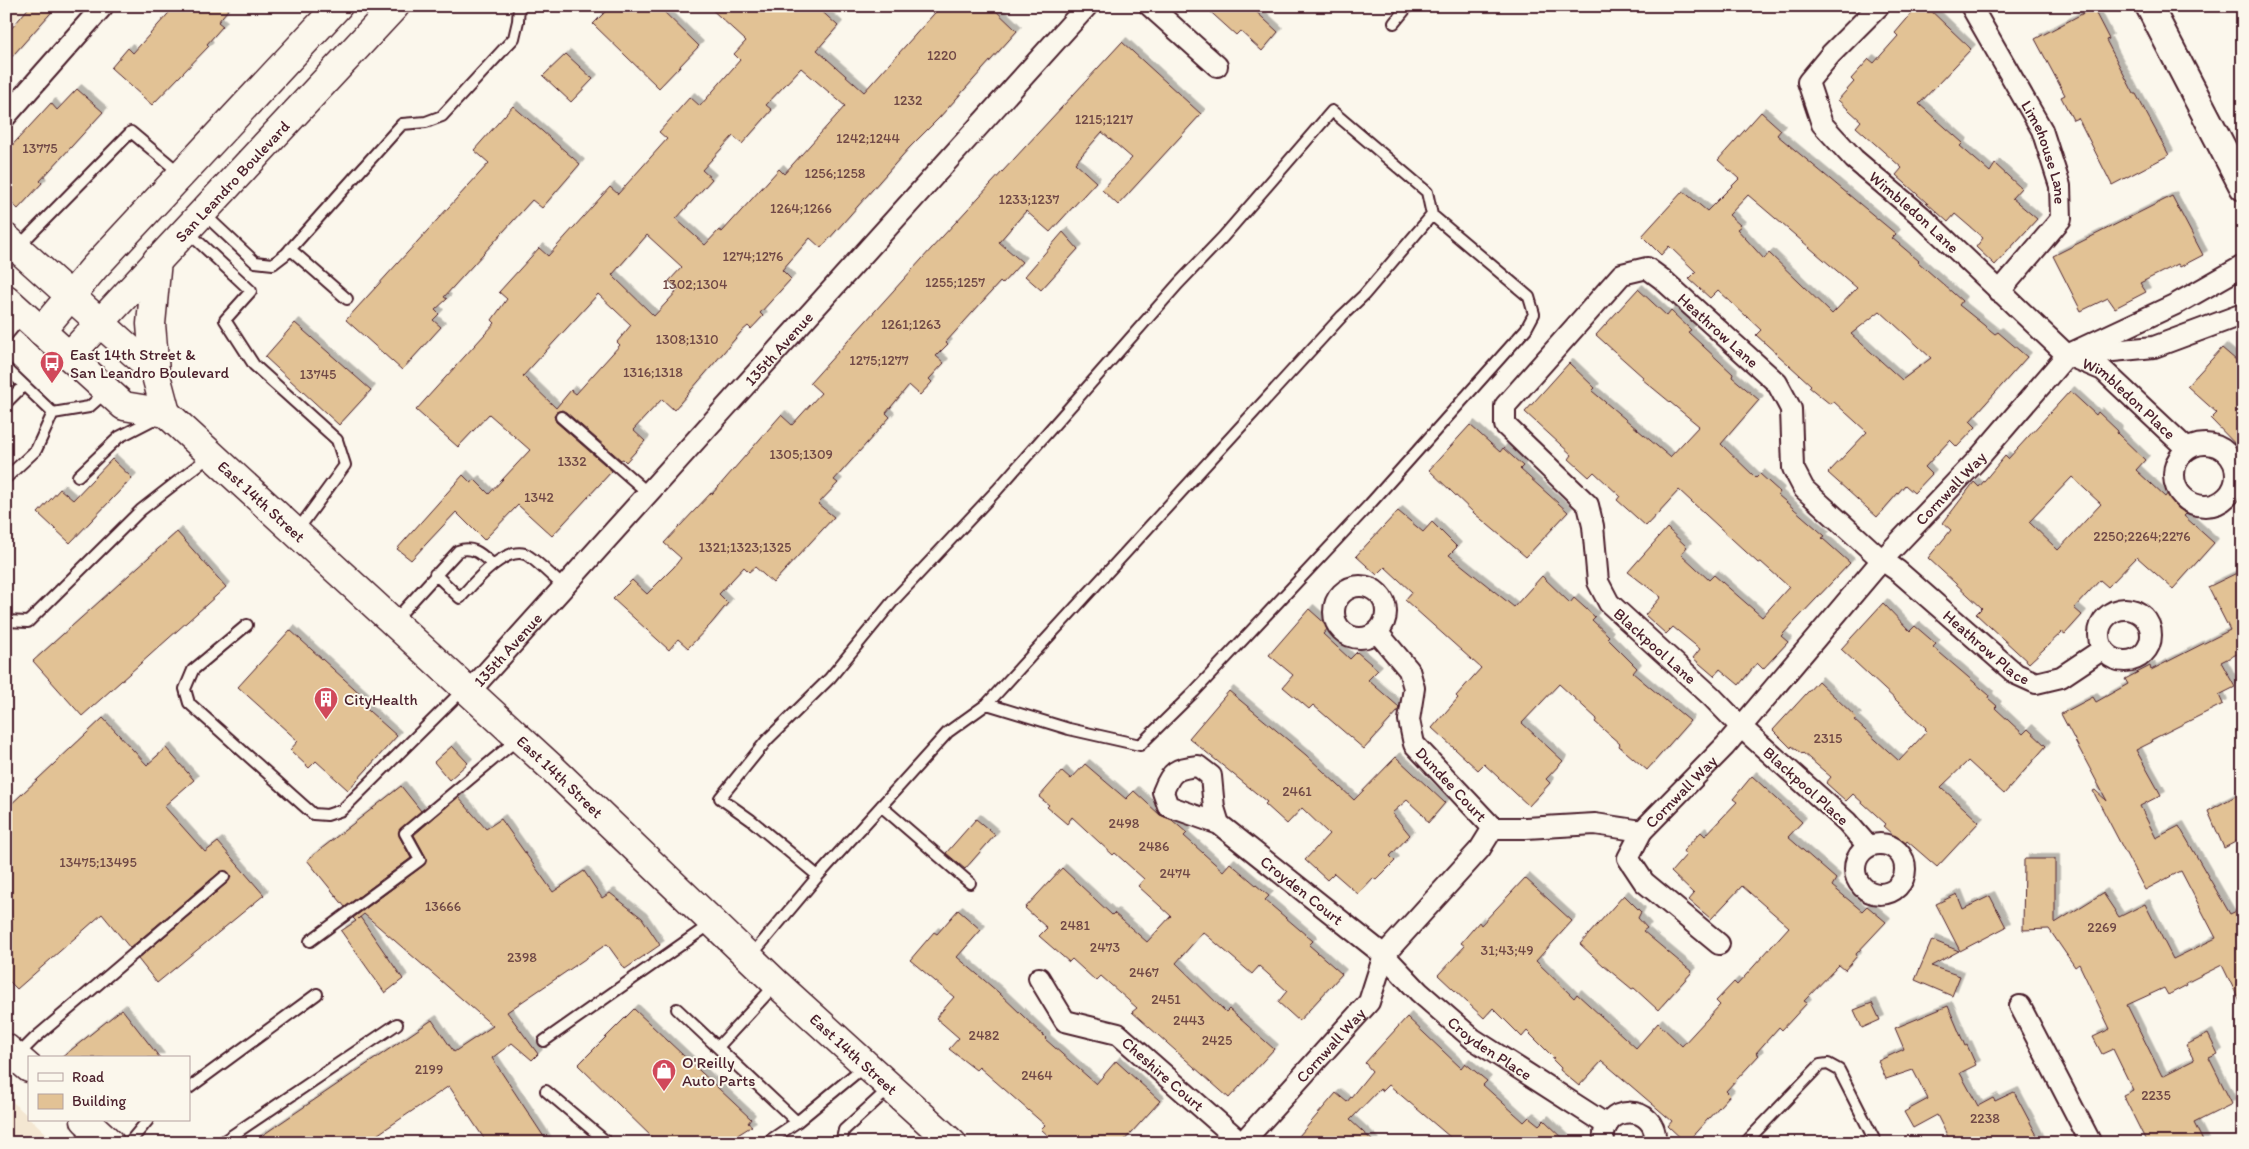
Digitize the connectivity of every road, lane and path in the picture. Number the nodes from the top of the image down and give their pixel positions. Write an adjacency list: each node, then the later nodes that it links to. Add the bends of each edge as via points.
1 (103, 6): 13 (street)
2 (338, 6): 14 (main road)
3 (395, 6): 17 (main road, San Leandro Boulevard)
4 (519, 6): 19 (lane, via 514,38 442,116 426,122 402,124)
5 (1087, 6): 46 (street, 135th Avenue)
6 (1150, 6): 12 (street)
7 (1408, 6): 11 (lane)
8 (1879, 6): 22 (street, Wimbledon Lane, via 1808,82 1822,124 1854,159 1921,216)
9 (1971, 6): 22 (street, Limehouse Lane, via 2042,130 2060,186 2061,219)
10 (2149, 6): 15 (street)
11 (1394, 23)
12 (1216, 66)
13 (6, 116)
14 (181, 174): 18 (lane, via 131,132); 23 (main road)
15 (2243, 187)
16 (1432, 215): 58 (lane, via 1364,295 1207,461); 58 (lane, via 1529,297 1534,314 1526,329 1370,504 1140,745 1069,729); 66 (lane, via 1427,192 1332,111 997,490 893,601 830,678 767,740 720,798)
17 (194, 221): 19 (lane, via 255,262 273,264); 20 (main road, San Leandro Boulevard); 47 (lane, via 251,291 225,320 254,365 337,440 345,465)
18 (12, 243): 23 (main road)
19 (290, 249): 24 (lane)
20 (157, 260): 28 (main road, San Leandro Boulevard); 34 (main road, via 151,324)
21 (2243, 266): 25 (street, Cornwall Way)
22 (1999, 292): 31 (street, Wimbledon Lane)
23 (70, 297): 27 (main road); 28 (main road)
24 (347, 299)
25 (2178, 303): 29 (street); 31 (street, Cornwall Way)
26 (2243, 314): 29 (street)
27 (24, 315): 30 (lane); 32 (main road)
28 (99, 323): 32 (main road, San Leandro Boulevard); 34 (main road)
29 (2190, 334): 31 (street, via 2154,347)
30 (6, 336)
31 (2067, 355): 42 (street, Wimbledon Place, via 2103,370); 48 (street, Cornwall Way, via 1977,460)
32 (69, 356): 36 (main road)
33 (6, 368): 35 (lane)
34 (155, 372): 40 (main road)
35 (24, 386): 37 (lane); 39 (lane)
36 (107, 390): 39 (lane, via 89,407); 40 (main road, via 124,406)
37 (6, 403)
38 (1505, 406): 48 (street, Heathrow Lane, via 1622,274 1647,268 1777,382 1791,409 1794,468 1804,489); 59 (street, Blackpool Lane, via 1505,425 1588,505 1598,582 1609,604)
39 (53, 413): 45 (lane, via 36,450)
40 (166, 413): 43 (main road, East 14th Street); 44 (lane, via 119,437)
41 (561, 417): 46 (lane)
42 (2186, 449)
43 (212, 454): 47 (main road, East 14th Street); 52 (lane, via 141,510 28,622)
44 (78, 476)
45 (6, 478)
46 (648, 493): 51 (street, 135th Avenue)
47 (296, 531): 53 (main road, East 14th Street)
48 (1882, 560): 56 (street, Heathrow Place, via 2016,674 2036,683 2061,677); 59 (street, Cornwall Way)
49 (492, 564): 50 (lane, via 476,550 465,548); 50 (lane, via 460,598); 51 (lane, via 526,554)
50 (436, 574): 53 (lane)
51 (564, 587): 57 (street, 135th Avenue)
52 (6, 620)
53 (394, 622): 57 (main road, East 14th Street)
54 (247, 625): 57 (lane, via 193,670 185,689 189,703 312,814 326,815 342,810)
55 (1377, 632): 63 (street, Dundee Court, via 1409,670 1414,688 1409,720 1414,744)
56 (2103, 649)
57 (468, 689): 60 (main road, East 14th Street)
58 (987, 704): 61 (lane, via 948,732)
59 (1741, 727): 64 (street, Cornwall Way); 65 (street, Blackpool Place, via 1847,822)
60 (520, 738): 69 (main road, East 14th Street); 70 (lane, via 405,833 420,860)
61 (881, 806): 66 (lane); 68 (lane)
62 (1219, 824): 72 (street, Croyden Court)
63 (1493, 828): 64 (street, Cornwall Way, via 1595,824); 72 (street, Cornwall Way, via 1480,849)
64 (1642, 831): 71 (street, via 1628,858 1644,882)
65 (1868, 846)
66 (818, 876): 73 (lane)
67 (224, 877): 82 (lane, via 35,1038)
68 (970, 883)
69 (712, 922): 73 (main road, East 14th Street); 80 (lane)
70 (310, 941)
71 (1719, 944)
72 (1384, 955): 90 (street, Croyden Place, via 1473,1040); 98 (street, Cornwall Way, via 1369,1002)
73 (749, 958): 75 (main road, East 14th Street)
74 (1039, 978): 98 (street, Cheshire Court, via 1065,1022 1118,1034)
75 (776, 984): 81 (lane); 83 (main road, East 14th Street)
76 (317, 994): 84 (lane)
77 (2020, 1006): 102 (street)
78 (677, 1008): 81 (lane)
79 (397, 1024): 93 (lane)
80 (544, 1042)
81 (718, 1047): 88 (lane)
82 (17, 1058)
83 (866, 1065): 85 (main road, East 14th Street); 88 (lane)
84 (190, 1087)
85 (891, 1087): 96 (lane, via 844,1130); 97 (main road, East 14th Street)
86 (546, 1091): 94 (lane)
87 (146, 1122): 92 (lane)
88 (797, 1122): 95 (lane)
89 (85, 1129): 91 (main road)
90 (1605, 1134): 99 (street, Croyden Place, via 1620,1114 1638,1113 1652,1124)
91 (110, 1143)
92 (129, 1143)
93 (221, 1143)
94 (608, 1143)
95 (766, 1143)
96 (841, 1143)
97 (952, 1143)
98 (1242, 1143)
99 (1655, 1143)
100 (1745, 1143): 101 (lane, via 1820,1065 1828,1064 1839,1070)
101 (1876, 1143)
102 (2091, 1143)

